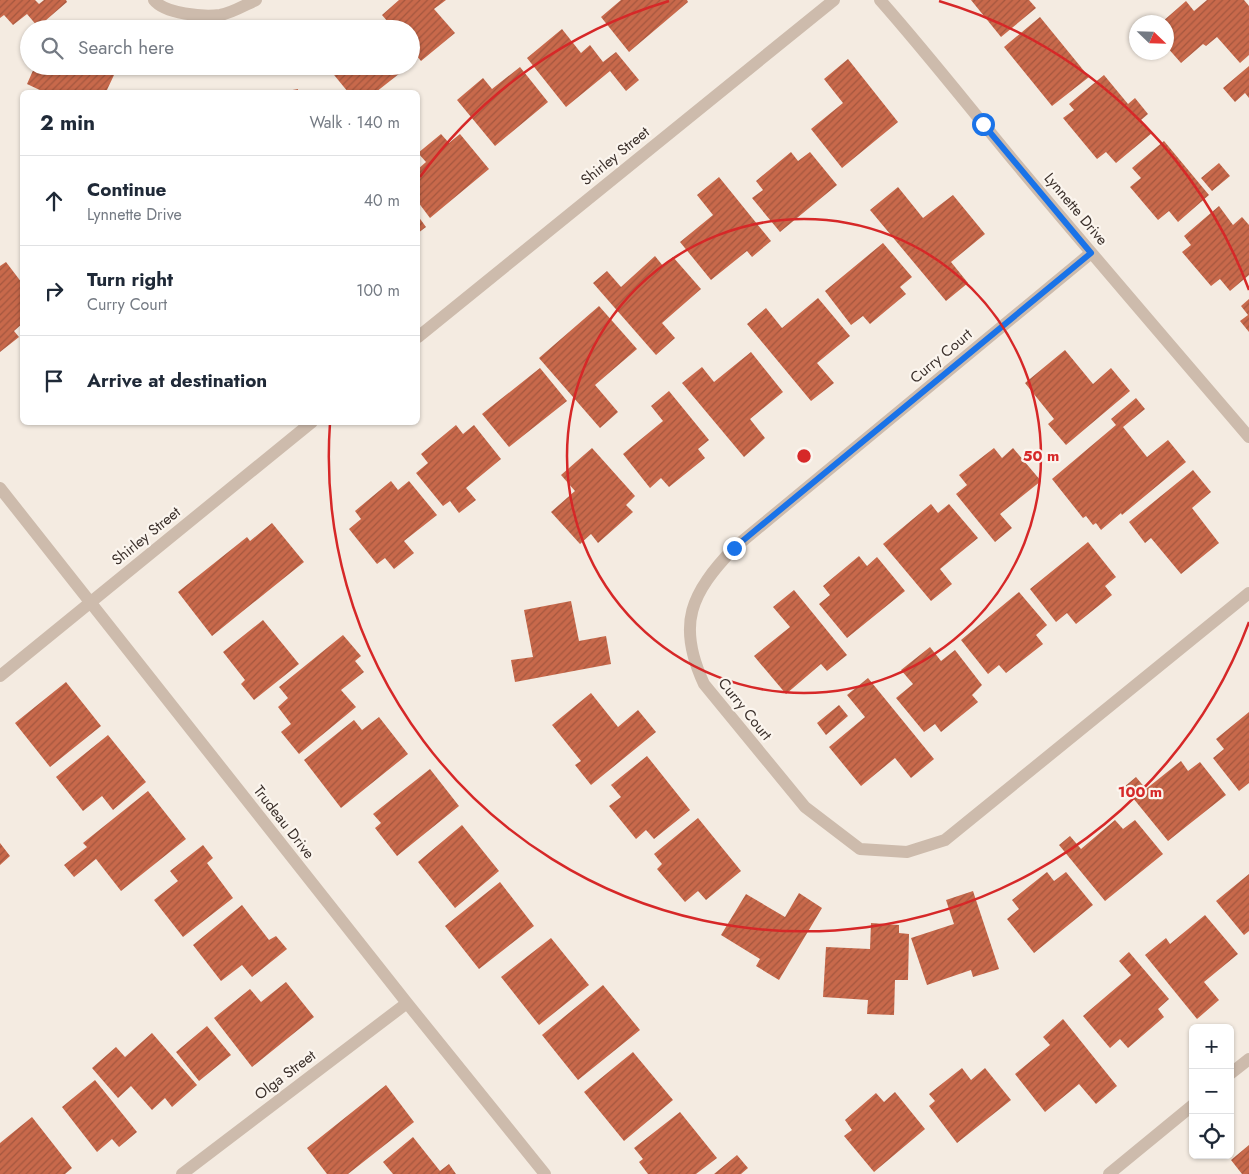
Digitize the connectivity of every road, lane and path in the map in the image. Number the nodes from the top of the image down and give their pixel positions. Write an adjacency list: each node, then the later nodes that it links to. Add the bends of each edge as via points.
1 (154, 0): 2 (street, via 158,5 187,15 222,15)
2 (256, 0)
3 (834, 0): 6 (street, Shirley Street)
4 (880, 0): 5 (street, Lynnette Drive)
5 (1091, 253): 8 (street, Lynnette Drive); 10 (street, Curry Court, via 734,548 699,591 690,614 690,643 695,665 704,684 805,807 860,849 908,852 945,840)
6 (420, 335)
7 (308, 425): 11 (street, Shirley Street)
8 (1249, 437)
9 (0, 488): 11 (street, Trudeau Drive)
10 (1249, 593)
11 (90, 602): 12 (street, Shirley Street); 13 (street, Trudeau Drive)
12 (0, 676)
13 (406, 1002): 17 (street, Olga Street); 18 (street, Trudeau Drive)
14 (1249, 1059): 15 (street)
15 (1234, 1071)
16 (1189, 1108): 19 (street)
17 (182, 1174)
18 (545, 1174)
19 (1109, 1174)

